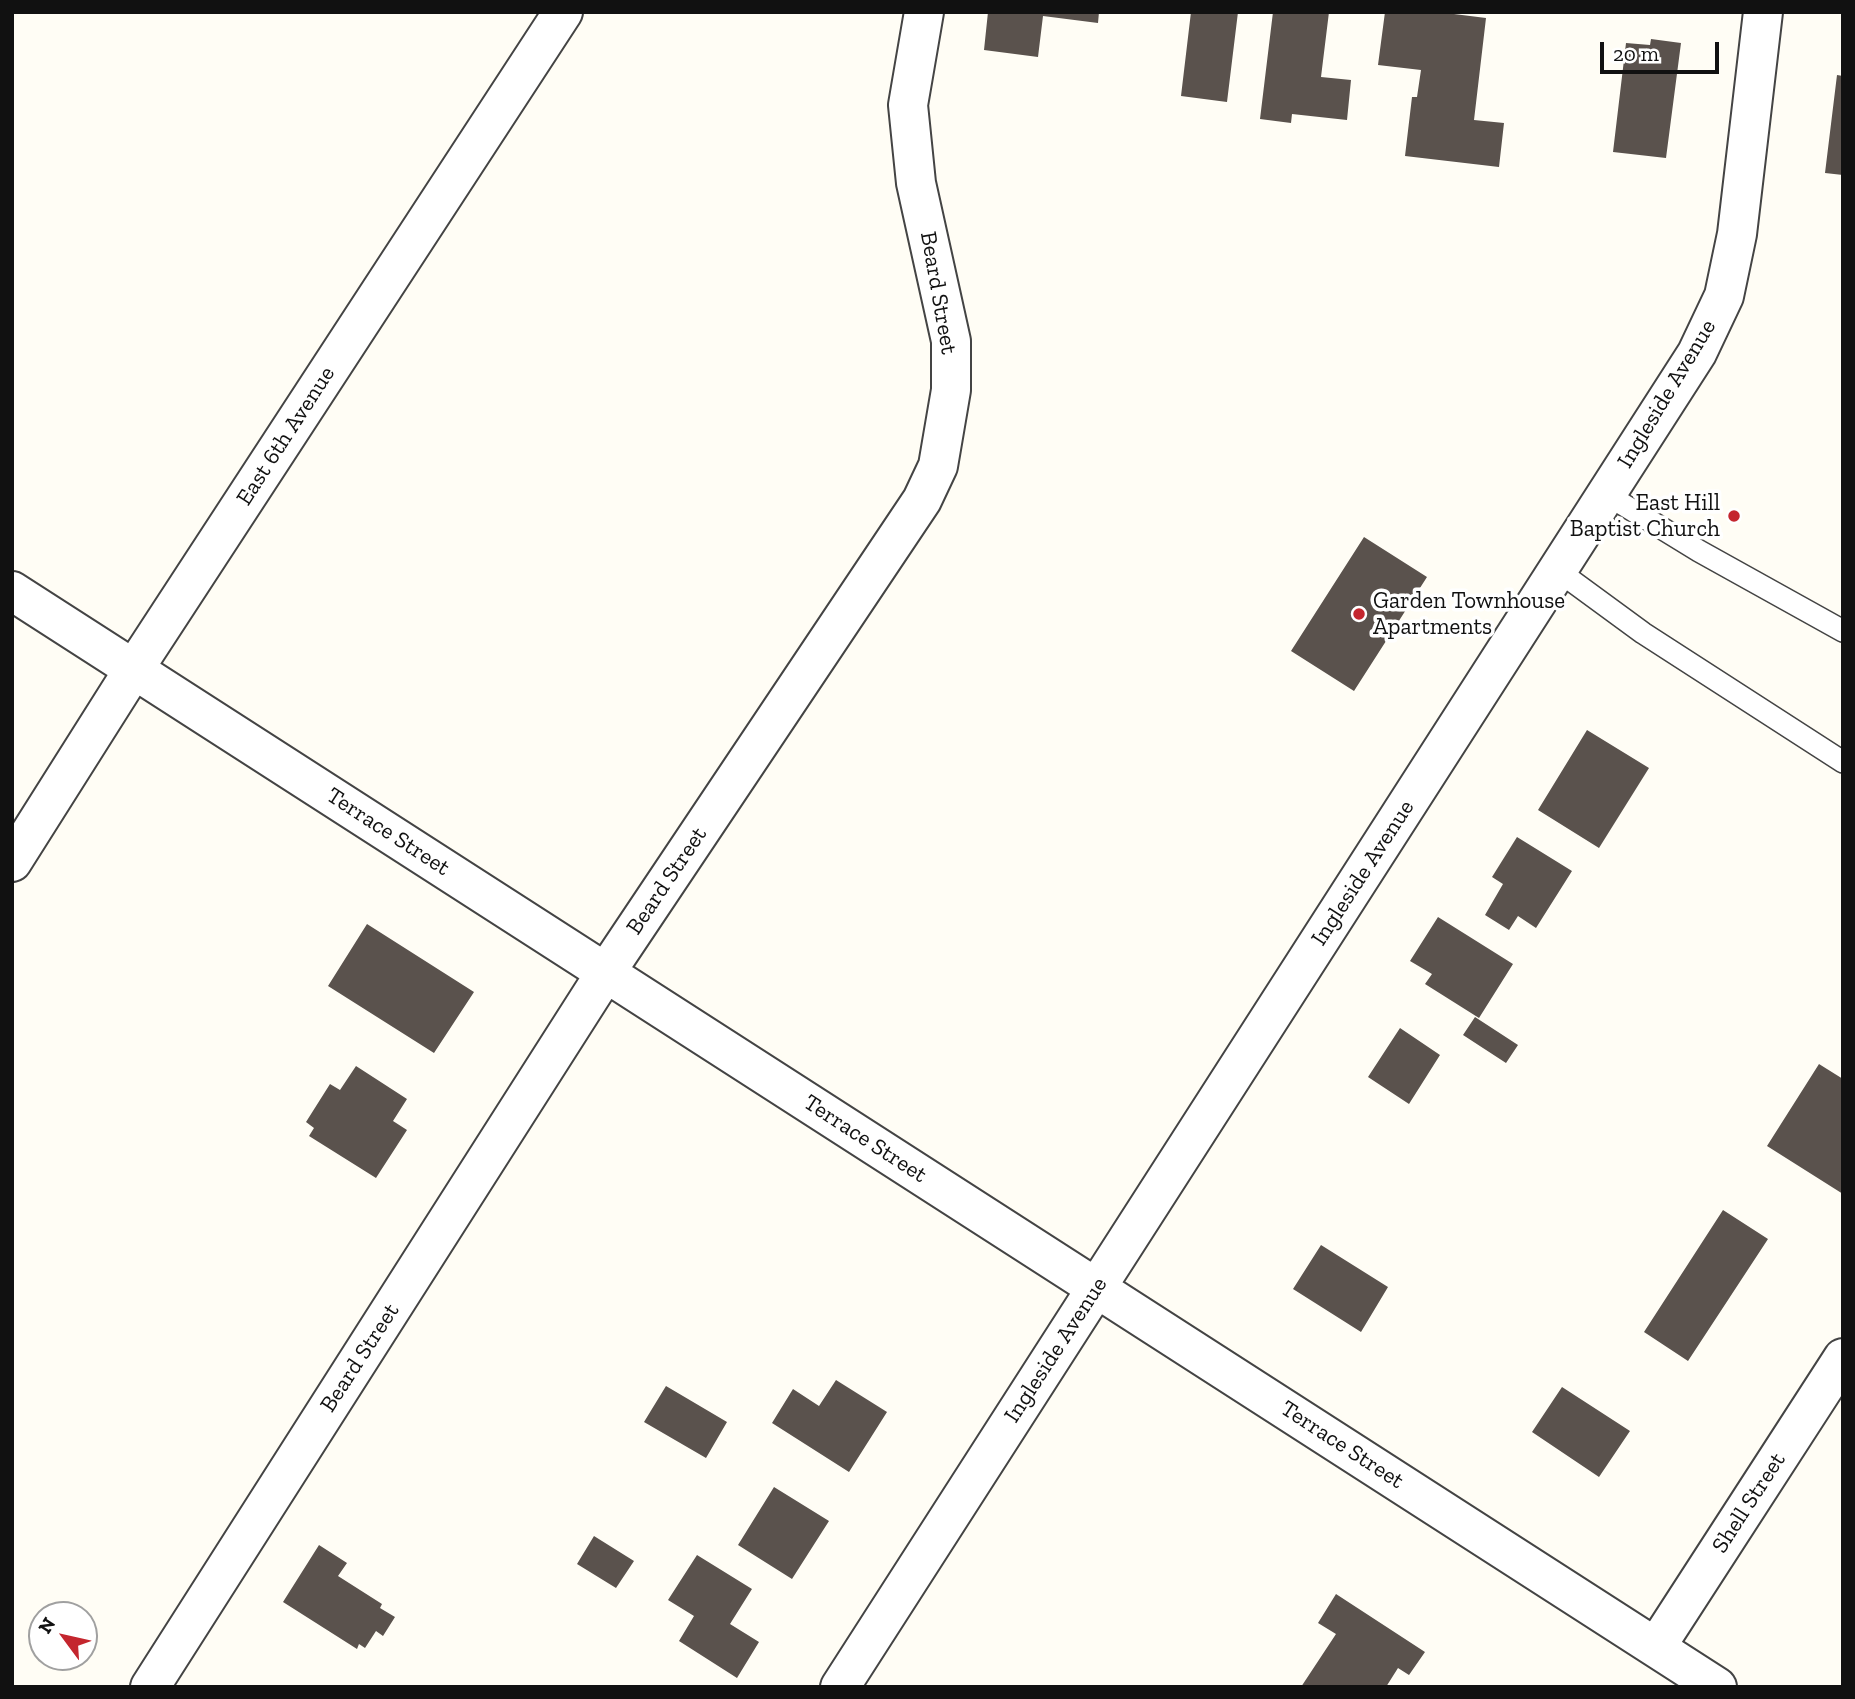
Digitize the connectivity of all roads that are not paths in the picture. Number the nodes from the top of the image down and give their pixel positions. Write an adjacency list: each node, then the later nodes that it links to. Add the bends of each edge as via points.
1 (563, 12): 8 (street, East 6th Avenue)
2 (924, 12): 11 (street, Beard Street, via 908,106 916,183 951,341 951,390 937,466 922,500)
3 (1763, 12): 4 (street, Ingleside Avenue, via 1737,234 1724,296 1697,353)
4 (1606, 494): 5 (street, Ingleside Avenue); 7 (lane)
5 (1557, 570): 9 (lane, via 1643,633); 12 (street, Ingleside Avenue)
6 (12, 591): 8 (street, Terrace Street)
7 (1843, 631)
8 (134, 670): 10 (street, East 6th Avenue); 11 (street, Terrace Street)
9 (1843, 762)
10 (12, 862)
11 (606, 972): 12 (street, Terrace Street); 15 (street, Beard Street)
12 (1096, 1287): 14 (street, Terrace Street); 16 (street, Ingleside Avenue)
13 (1843, 1358): 14 (street, Shell Street)
14 (1656, 1647): 17 (street, Terrace Street)
15 (150, 1687)
16 (840, 1687)
17 (1717, 1687)

